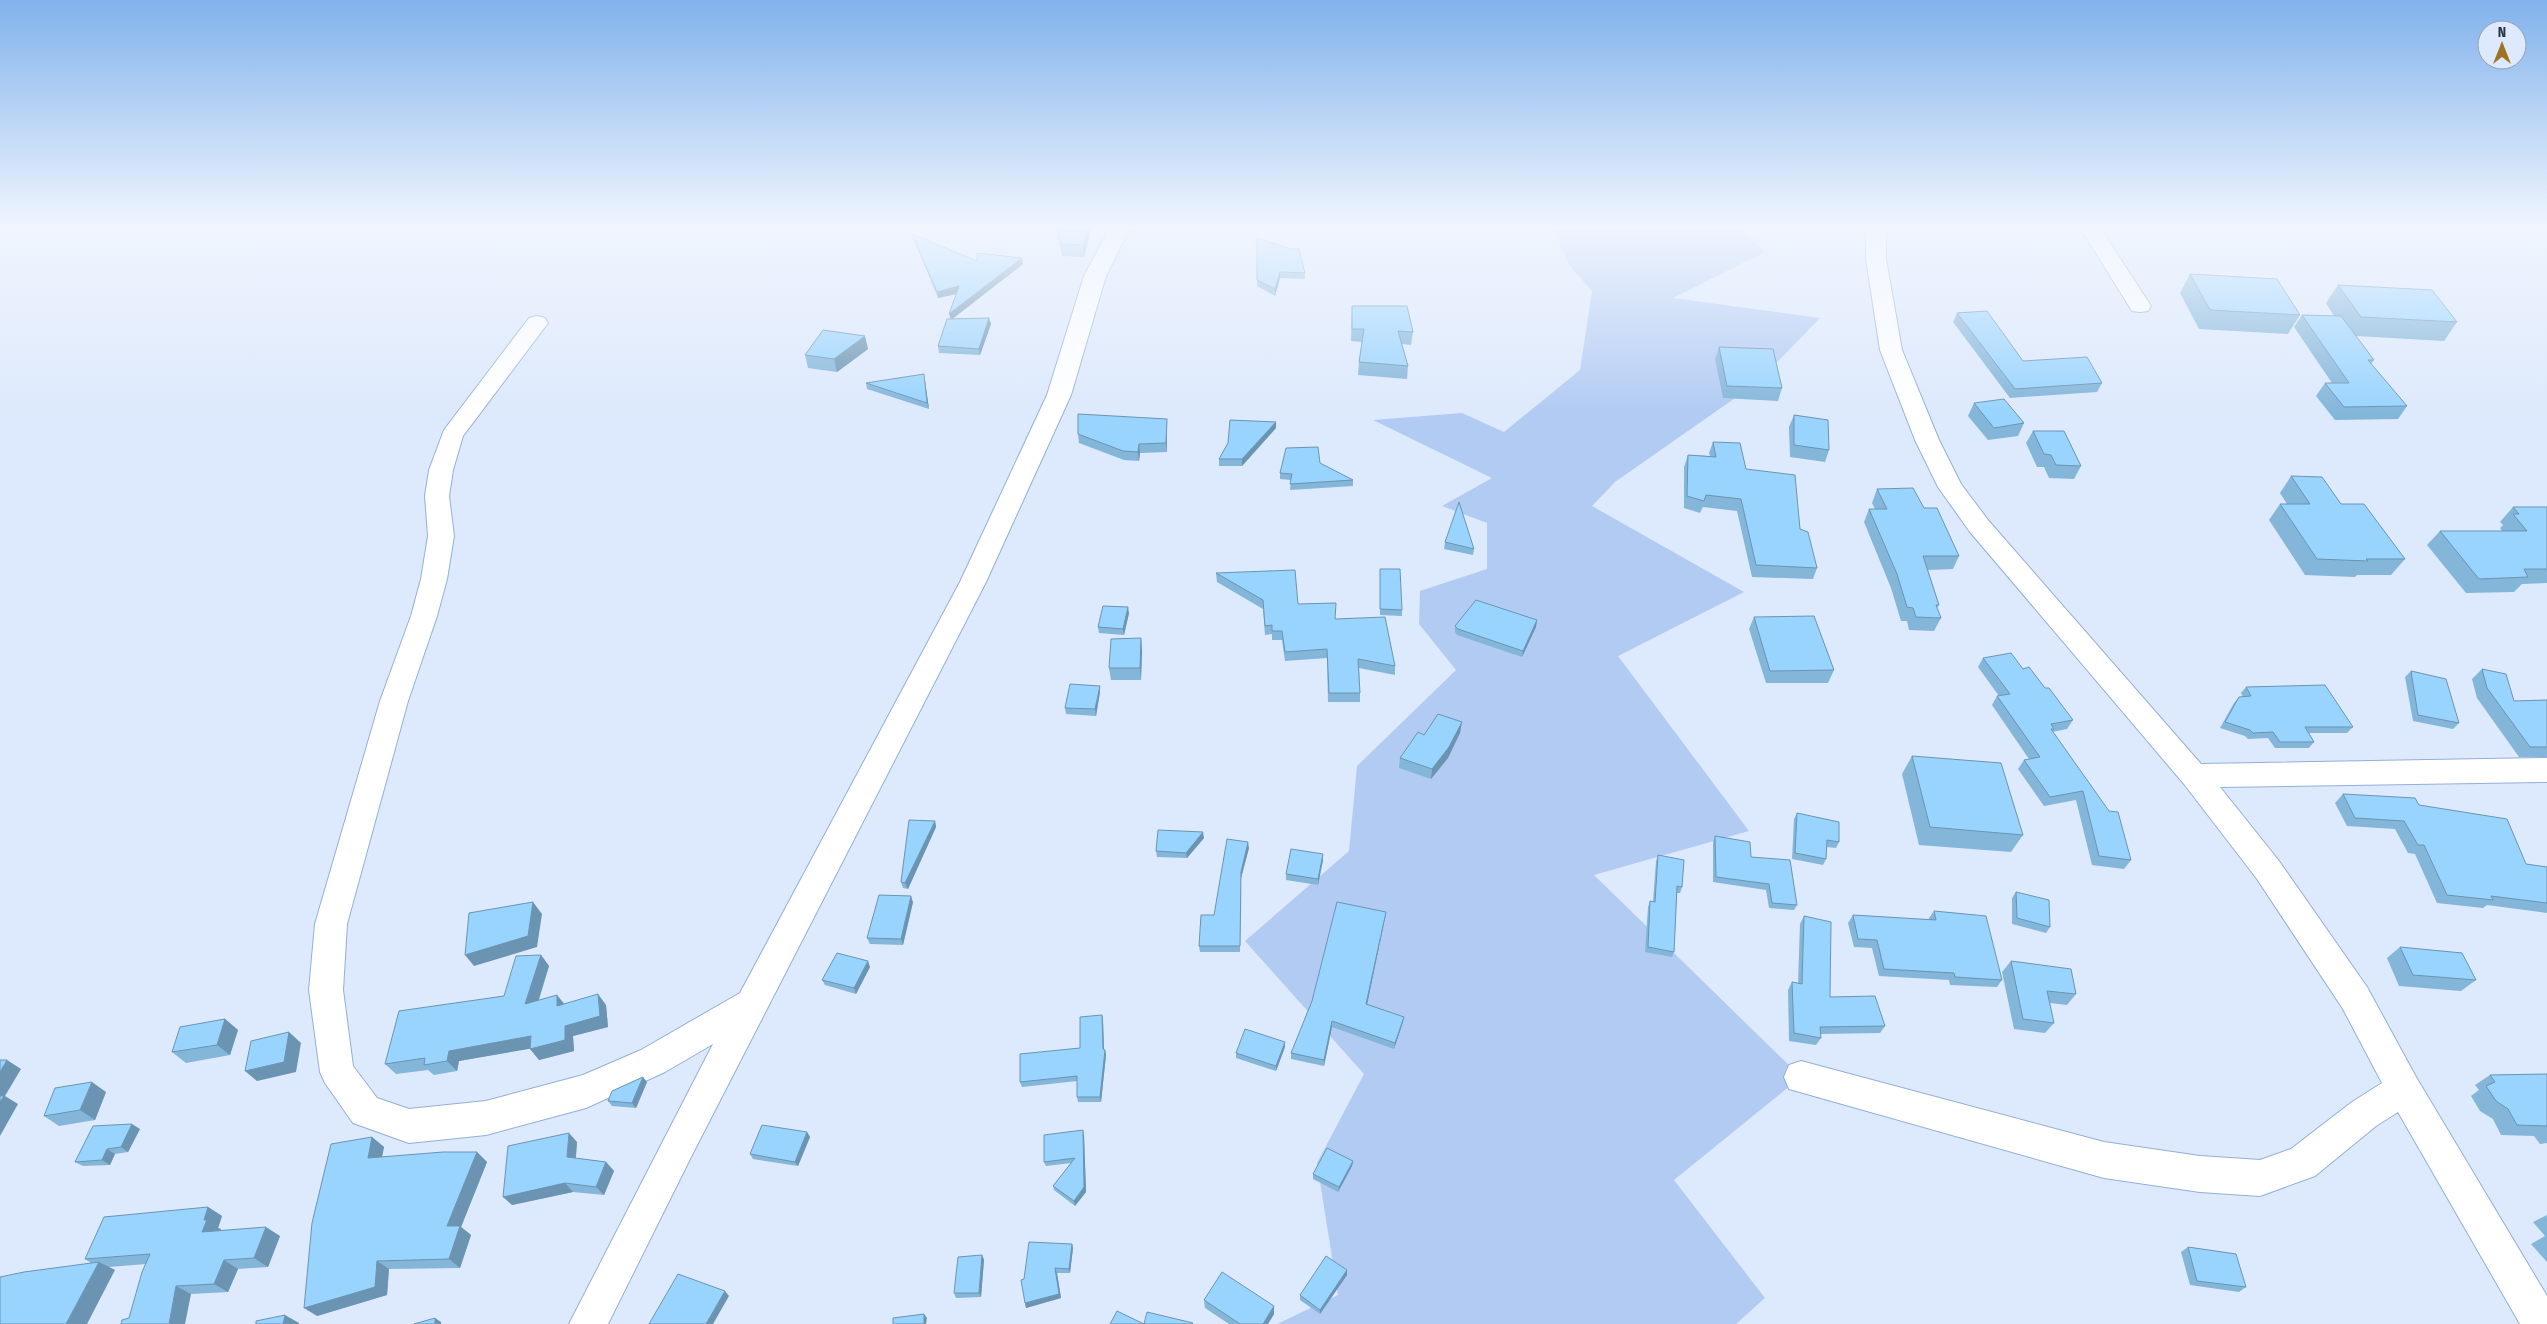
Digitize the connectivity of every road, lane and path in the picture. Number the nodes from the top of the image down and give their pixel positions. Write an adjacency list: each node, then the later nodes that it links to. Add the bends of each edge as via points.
1 (1091, 288): 8 (street, via 1058,395 973,582)
2 (1881, 288): 7 (street, via 1890,350 1950,486 1979,526)
3 (2128, 288): 4 (street)
4 (2140, 306)
5 (537, 323): 8 (street, via 452,435 441,470 438,496 441,536 434,579 391,710 332,924 326,990 337,1072 365,1111 409,1126 486,1118 586,1091 653,1061)
6 (2547, 770): 7 (street)
7 (2194, 776): 10 (street, via 2268,870 2312,933 2355,998)
8 (751, 1004): 11 (street)
9 (1801, 1078): 10 (street, via 2104,1160 2200,1174 2260,1178 2302,1163 2364,1114)
10 (2404, 1090): 12 (street)
11 (588, 1324)
12 (2542, 1324)

